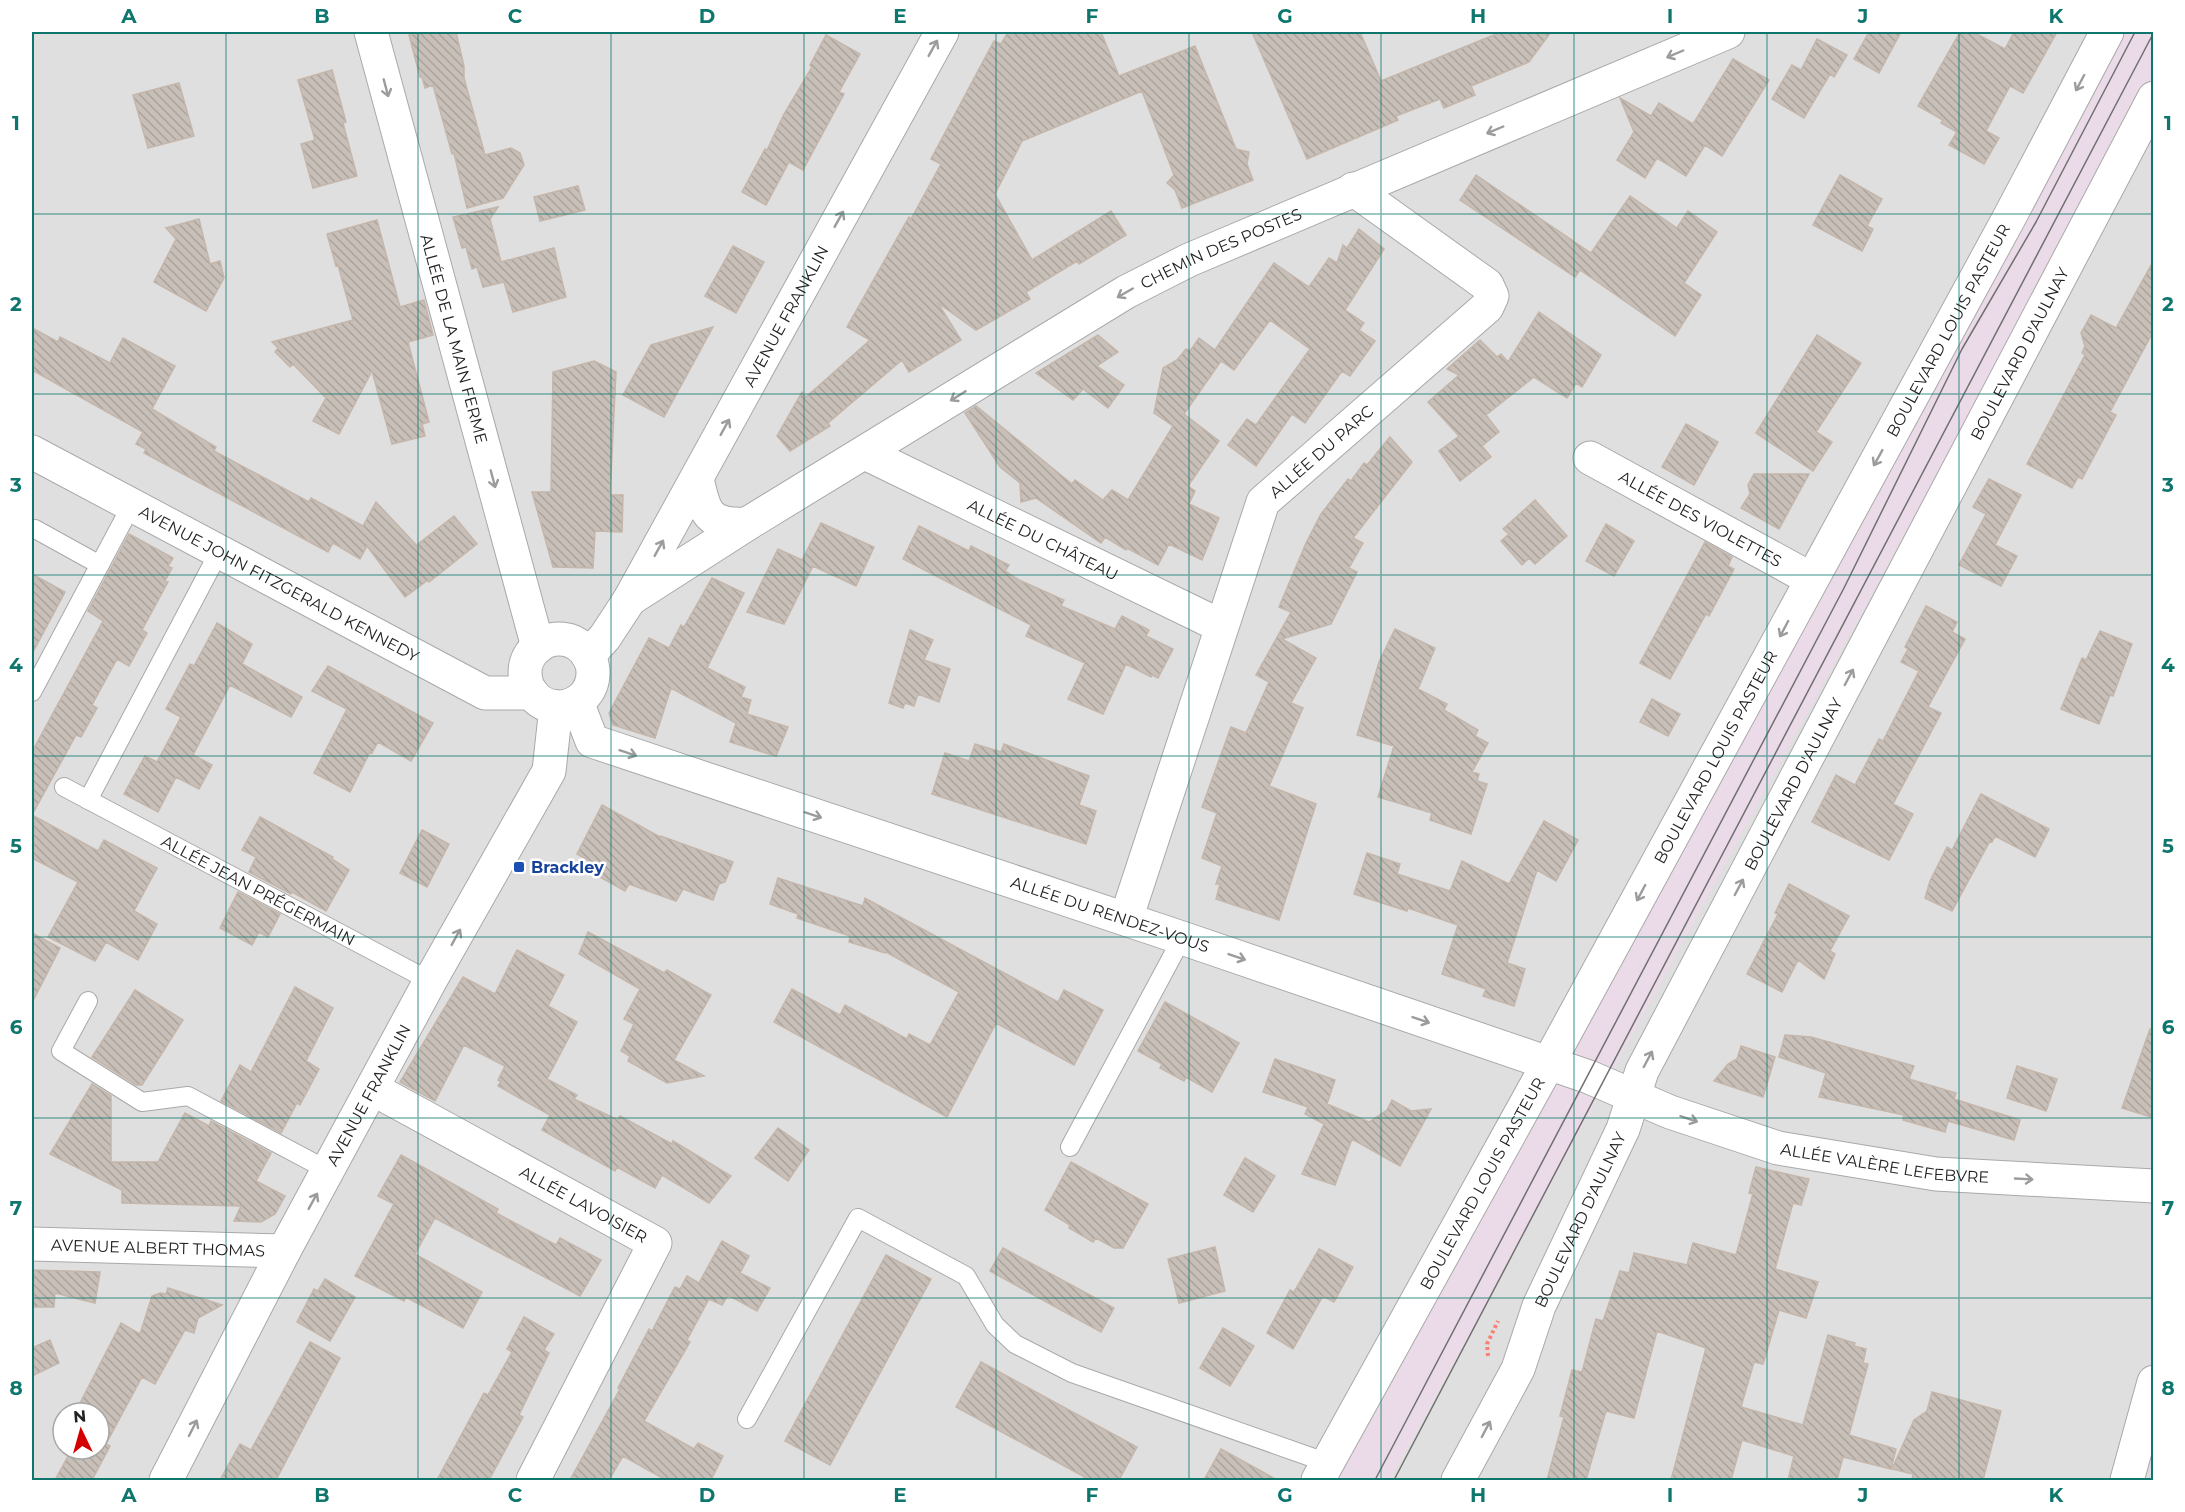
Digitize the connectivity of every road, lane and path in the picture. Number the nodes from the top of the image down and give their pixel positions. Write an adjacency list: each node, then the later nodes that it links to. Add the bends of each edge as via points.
1 (370, 32): 19 (street, ALLÉE DE LA MAIN FERME, one-way to 19)
2 (942, 32): 10 (street, AVENUE FRANKLIN, one-way to 2)
3 (1728, 32): 6 (street, CHEMIN DES POSTES, one-way to 6)
4 (2107, 32): 16 (street, BOULEVARD LOUIS PASTEUR, one-way to 16)
5 (2154, 98): 32 (street, BOULEVARD D'AULNAY, one-way to 5)
6 (1353, 189): 8 (street, CHEMIN DES POSTES, one-way to 8, via 1189,260 1126,292); 18 (street, ALLÉE DU PARC, via 1487,285 1492,296 1487,307 1263,502)
7 (32, 452): 11 (street, AVENUE JOHN FITZGERALD KENNEDY)
8 (865, 453): 12 (street, CHEMIN DES POSTES); 18 (street, ALLÉE DU CHÂTEAU)
9 (1590, 458): 16 (street, ALLÉE DES VIOLETTES)
10 (697, 478): 12 (street, via 703,506 714,519 728,525); 17 (street, AVENUE FRANKLIN, one-way to 10)
11 (131, 506): 14 (street, AVENUE JOHN FITZGERALD KENNEDY); 15 (lane)
12 (747, 524): 17 (street, CHEMIN DES POSTES)
13 (34, 529): 15 (lane)
14 (219, 552): 21 (street, AVENUE JOHN FITZGERALD KENNEDY, via 485,693); 25 (lane)
15 (100, 565): 20 (lane)
16 (1811, 579): 30 (street, BOULEVARD LOUIS PASTEUR, one-way to 30)
17 (630, 599): 19 (street, AVENUE FRANKLIN, via 605,637)
18 (1221, 626): 26 (street, ALLÉE DU PARC)
19 (565, 648): 21 (street, via 593,676 585,696); 21 (street, via 527,664 525,674 527,684)
20 (32, 692)
21 (555, 701): 22 (street); 23 (street, AVENUE FRANKLIN)
22 (592, 741): 23 (street, via 575,745); 26 (street, ALLÉE DU RENDEZ-VOUS, one-way to 26)
23 (549, 771): 28 (street, AVENUE FRANKLIN, one-way to 23)
24 (64, 787): 25 (lane, ALLÉE JEAN PRÉGERMAIN)
25 (88, 800): 28 (lane, ALLÉE JEAN PRÉGERMAIN)
26 (1126, 919): 27 (street, ALLÉE DU RENDEZ-VOUS)
27 (1182, 938): 30 (street, ALLÉE DU RENDEZ-VOUS, one-way to 30); 33 (lane)
28 (430, 981): 31 (street, AVENUE FRANKLIN)
29 (88, 1001): 34 (lane, via 61,1051 142,1102 189,1096)
30 (1548, 1064): 32 (street, ALLÉE DU RENDEZ-VOUS); 40 (street, BOULEVARD LOUIS PASTEUR)
31 (374, 1089): 34 (street, AVENUE FRANKLIN); 42 (street, ALLÉE LAVOISIER, via 655,1243)
32 (1630, 1096): 35 (street, ALLÉE VALÈRE LEFEBVRE, one-way to 35, via 1778,1148 1936,1174); 43 (street, BOULEVARD D'AULNAY, one-way to 32, via 1518,1369 1539,1306 1623,1129)
33 (1070, 1147)
34 (329, 1172): 37 (street, AVENUE FRANKLIN, one-way to 34)
35 (2154, 1186)
36 (32, 1244): 37 (street, AVENUE ALBERT THOMAS)
37 (284, 1251): 41 (street, AVENUE FRANKLIN, one-way to 37)
38 (2154, 1382): 44 (street)
39 (747, 1419): 40 (lane, via 858,1218 966,1276 995,1325 1024,1349 1072,1373)
40 (1323, 1472)
41 (166, 1480)
42 (533, 1480)
43 (1458, 1480)
44 (2127, 1480)

